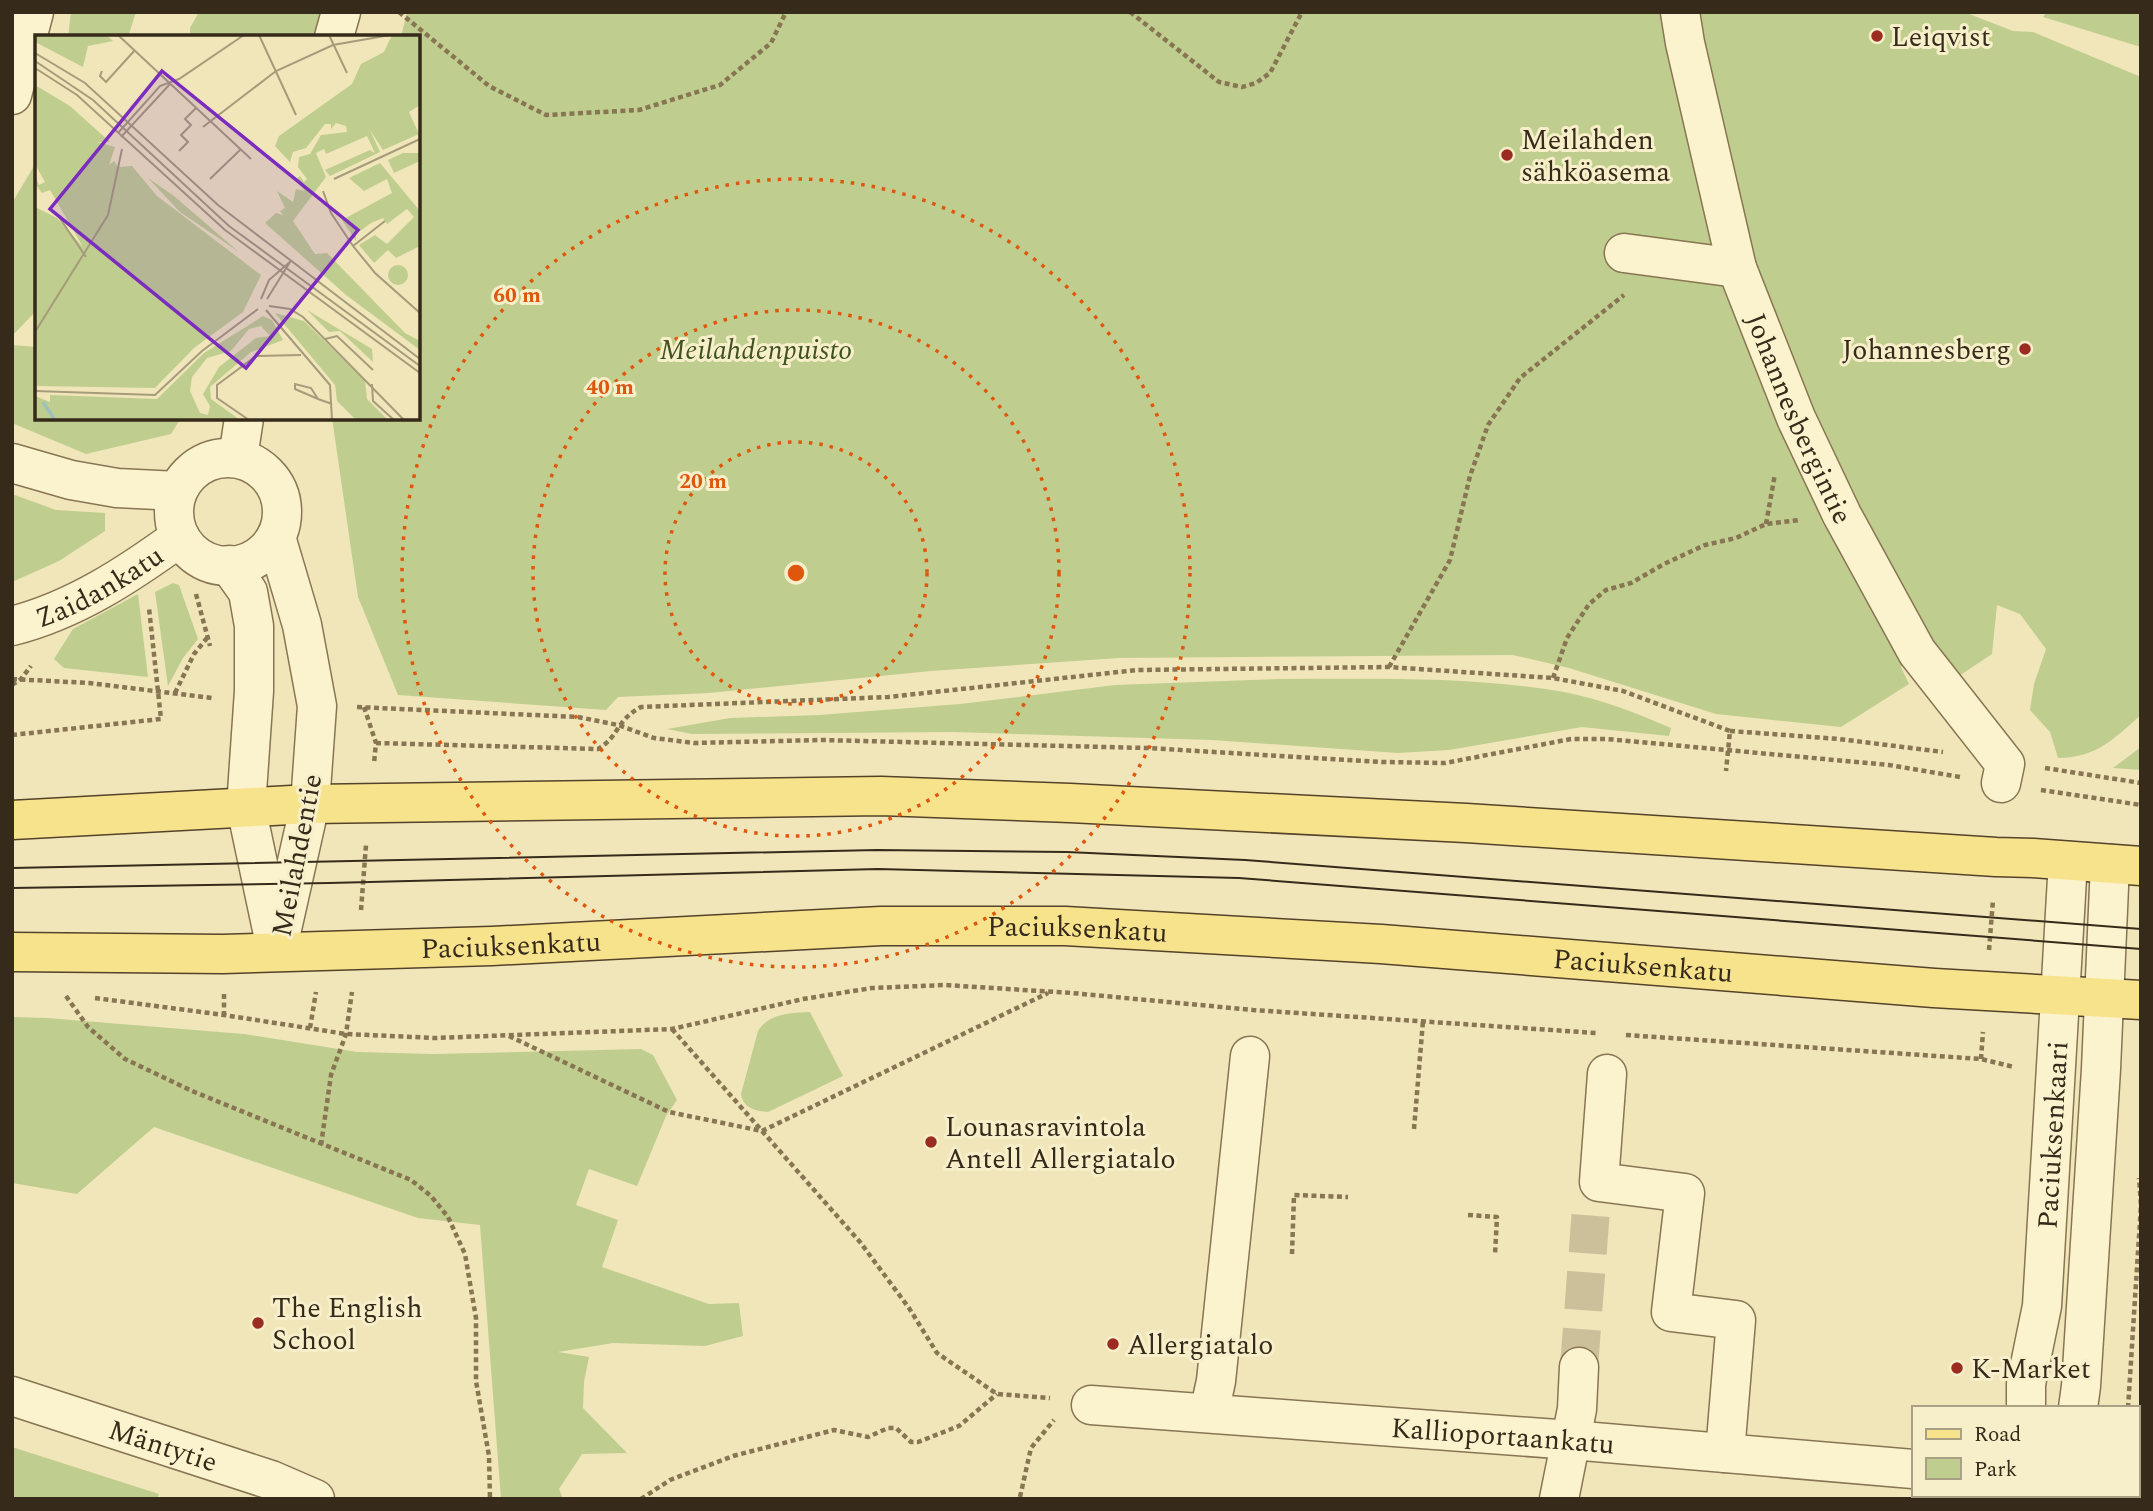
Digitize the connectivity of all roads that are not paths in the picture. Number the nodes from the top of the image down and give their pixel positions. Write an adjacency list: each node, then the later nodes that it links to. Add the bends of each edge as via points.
1 (34, 12): 5 (street)
2 (341, 12): 4 (street)
3 (1680, 12): 7 (street, Johannesbergintie)
4 (335, 35)
5 (12, 95)
6 (1623, 253): 7 (street)
7 (1737, 268): 16 (street, Johannesbergintie, via 1796,418 1842,515 1917,652)
8 (244, 420): 9 (street)
9 (238, 458): 11 (street, via 202,464); 13 (street, via 260,469 277,488 282,521)
10 (12, 463): 11 (street, via 117,488)
11 (178, 491): 12 (street, via 174,514)
12 (180, 537): 14 (street, via 199,558); 15 (street, Zaidankatu, via 121,579)
13 (276, 537): 14 (street, via 248,562); 17 (street, Meilahdentie, via 302,625 317,706)
14 (229, 565): 18 (street, Meilahdentie, via 248,592 254,626)
15 (12, 626)
16 (2003, 774)
17 (310, 804): 18 (main road); 20 (main road, via 881,796 1479,824); 22 (street, Meilahdentie)
18 (246, 807): 19 (main road); 22 (street, Meilahdentie)
19 (12, 820)
20 (2068, 861): 21 (main road); 24 (street, Paciuksenkaari)
21 (2125, 865): 25 (street, Paciuksenkaari)
22 (277, 951): 23 (main road, Paciuksenkatu, via 174,955); 24 (main road, Paciuksenkatu, via 492,946 881,926 1065,926 1381,944)
23 (12, 952)
24 (2061, 996): 25 (main road, Paciuksenkatu); 32 (street, Paciuksenkaari, via 2042,1307 2026,1384)
25 (2103, 999): 26 (main road, Paciuksenkatu); 33 (street, Paciuksenkaari)
26 (2141, 1000)
27 (1250, 1056): 34 (street)
28 (1607, 1074): 36 (street, via 1599,1182 1685,1193 1671,1312 1736,1320)
29 (1579, 1367): 35 (street)
30 (12, 1396): 38 (street, Mäntytie, via 271,1480)
31 (1081, 1402): 34 (street, Kallioportaankatu)
32 (2026, 1406)
33 (2078, 1406)
34 (1209, 1413): 35 (street, Kallioportaankatu)
35 (1571, 1440): 36 (street, Kallioportaankatu); 39 (street)
36 (1725, 1453): 37 (street, Kallioportaankatu)
37 (1912, 1469)
38 (315, 1499)
39 (1559, 1499)

